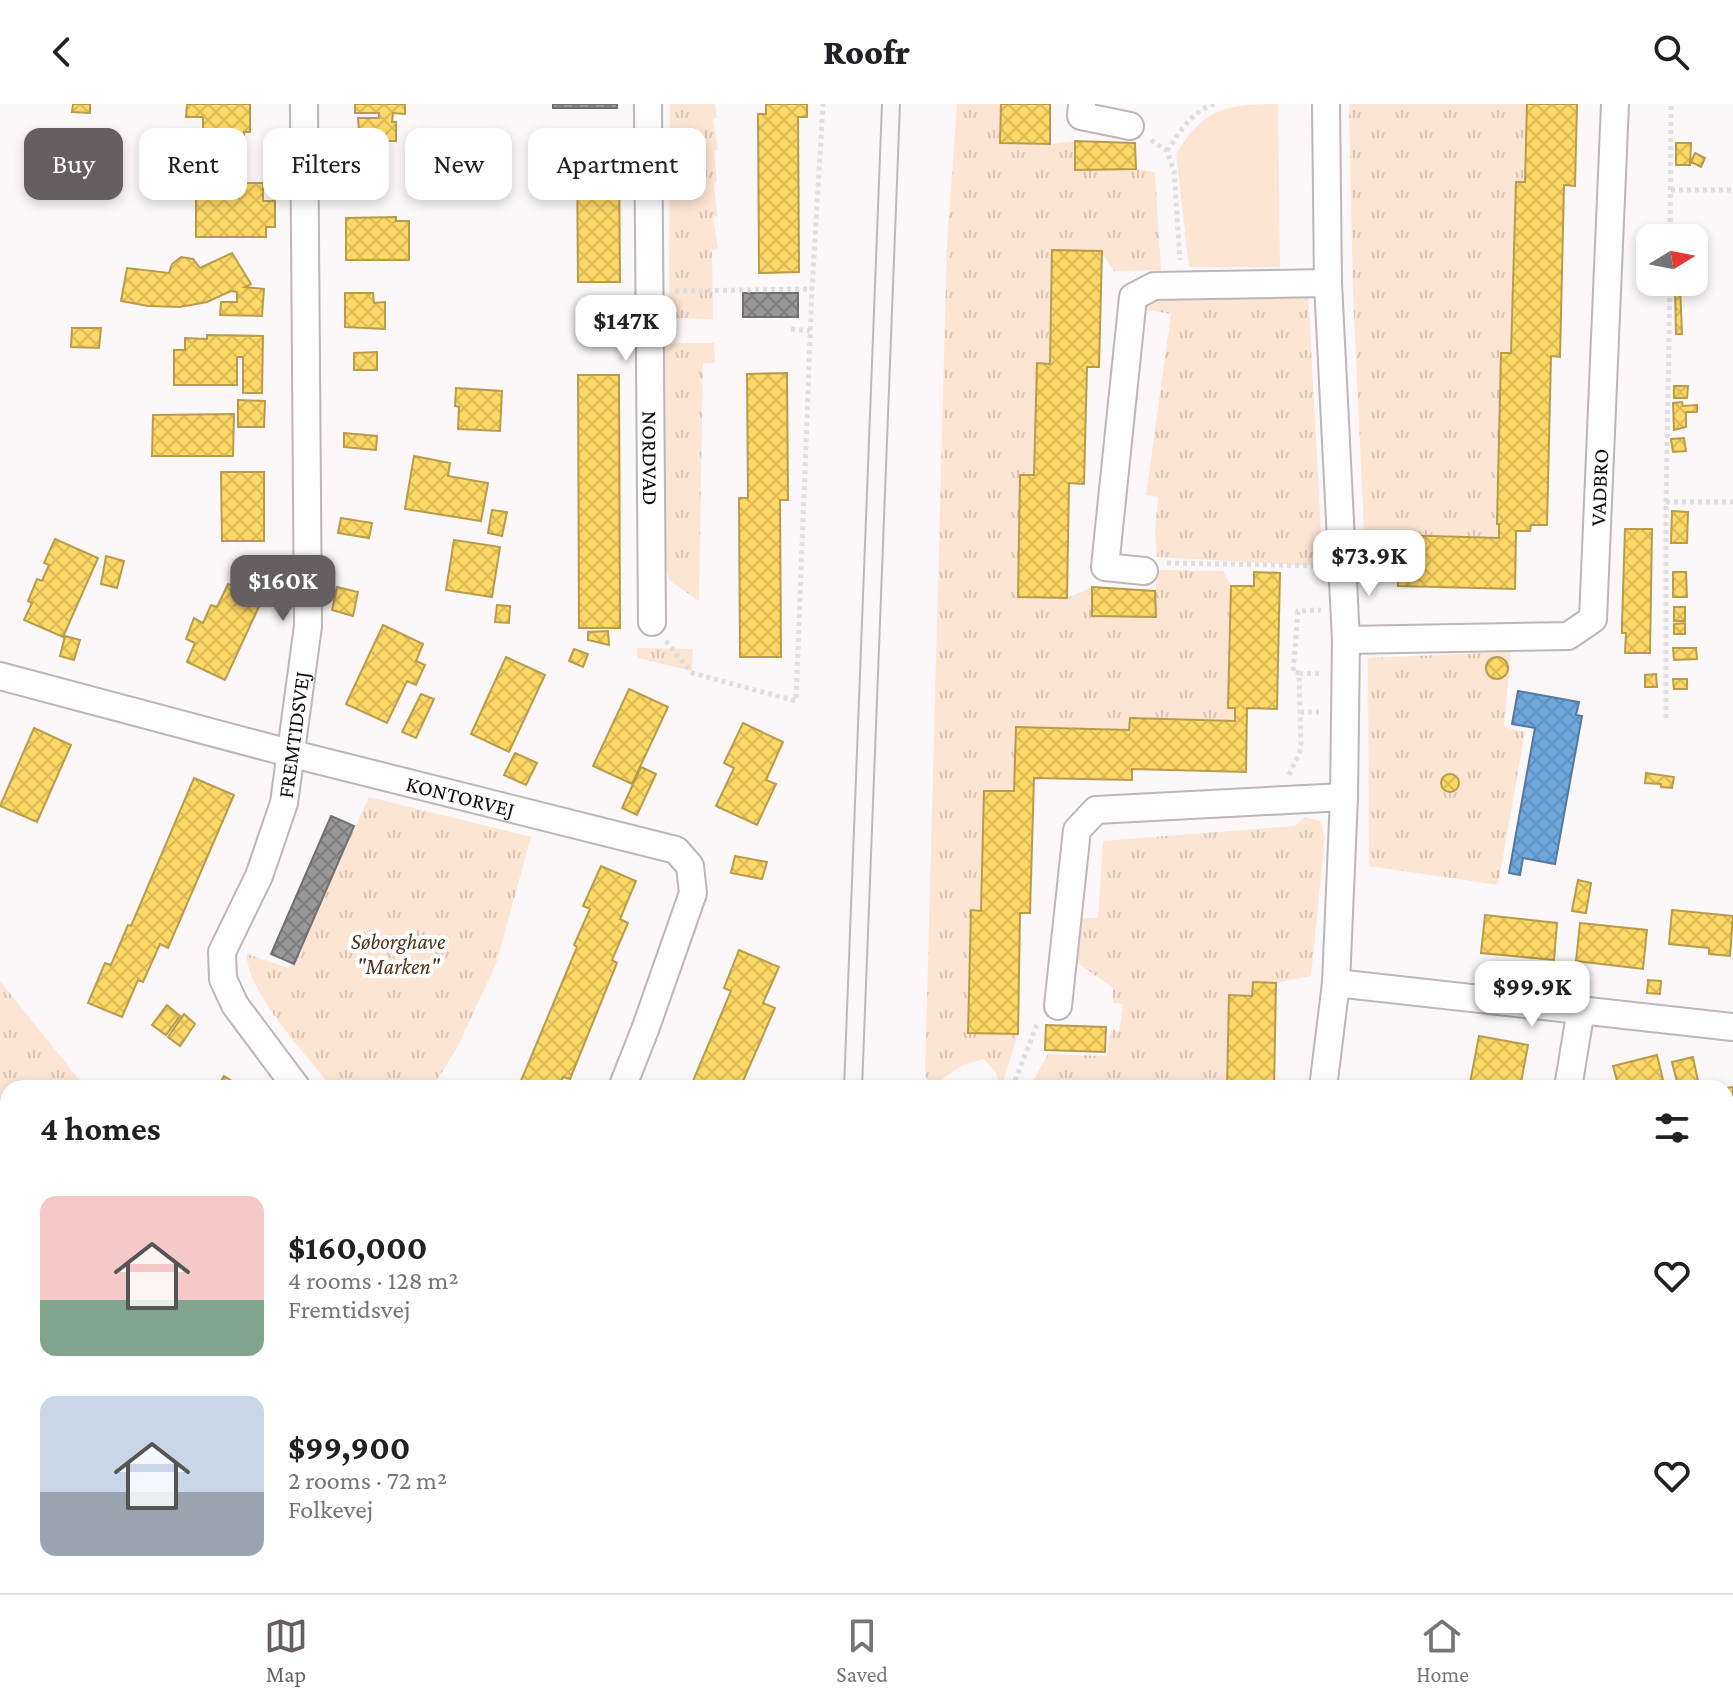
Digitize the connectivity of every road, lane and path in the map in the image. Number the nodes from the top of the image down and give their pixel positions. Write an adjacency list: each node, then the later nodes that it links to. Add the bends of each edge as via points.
1 (304, 104): 30 (street, FREMTIDSVEJ, via 308,626)
2 (648, 104): 17 (street, NORDVAD)
3 (823, 104): 16 (path)
4 (1082, 104): 9 (street, via 1081,116)
5 (1214, 104): 10 (path, via 1189,119)
6 (1326, 104): 14 (street)
7 (1615, 104): 27 (street, VADBRO, via 1593,619 1568,636)
8 (1671, 104): 11 (path)
9 (1130, 126): 10 (path)
10 (1167, 151): 15 (path, via 1174,171)
11 (1671, 190): 12 (path); 13 (path)
12 (1733, 190)
13 (1670, 224)
14 (1328, 283): 15 (street); 23 (street)
15 (1182, 285): 24 (street, via 1154,286 1133,297 1105,567)
16 (812, 289): 17 (path); 20 (path)
17 (650, 291): 26 (street, NORDVAD)
18 (1670, 296): 21 (path)
19 (791, 329): 20 (path)
20 (810, 331): 26 (path, via 796,701 692,673)
21 (1666, 502): 22 (path); 29 (path)
22 (1733, 502)
23 (1342, 567): 24 (path, via 1152,562); 25 (street)
24 (1144, 571)
25 (1344, 609): 27 (street); 32 (path, via 1298,611 1293,672 1299,673 1301,749)
26 (652, 622)
27 (1346, 640): 31 (street)
28 (0, 676): 30 (street, KONTORVEJ)
29 (1666, 718)
30 (293, 754): 37 (street, FREMTIDSVEJ, via 284,803 259,876 222,952 223,979 235,1005); 38 (street, KONTORVEJ, via 676,850 690,866 693,893)
31 (1344, 797): 32 (street); 33 (street)
32 (1276, 801): 34 (street, via 1096,810 1077,830)
33 (1336, 983): 35 (street); 40 (street)
34 (1058, 1006): 39 (path, via 1038,1021)
35 (1581, 1009): 36 (street); 41 (street)
36 (1733, 1027)
37 (291, 1080)
38 (625, 1080)
39 (1015, 1080)
40 (1324, 1080)
41 (1569, 1080)

